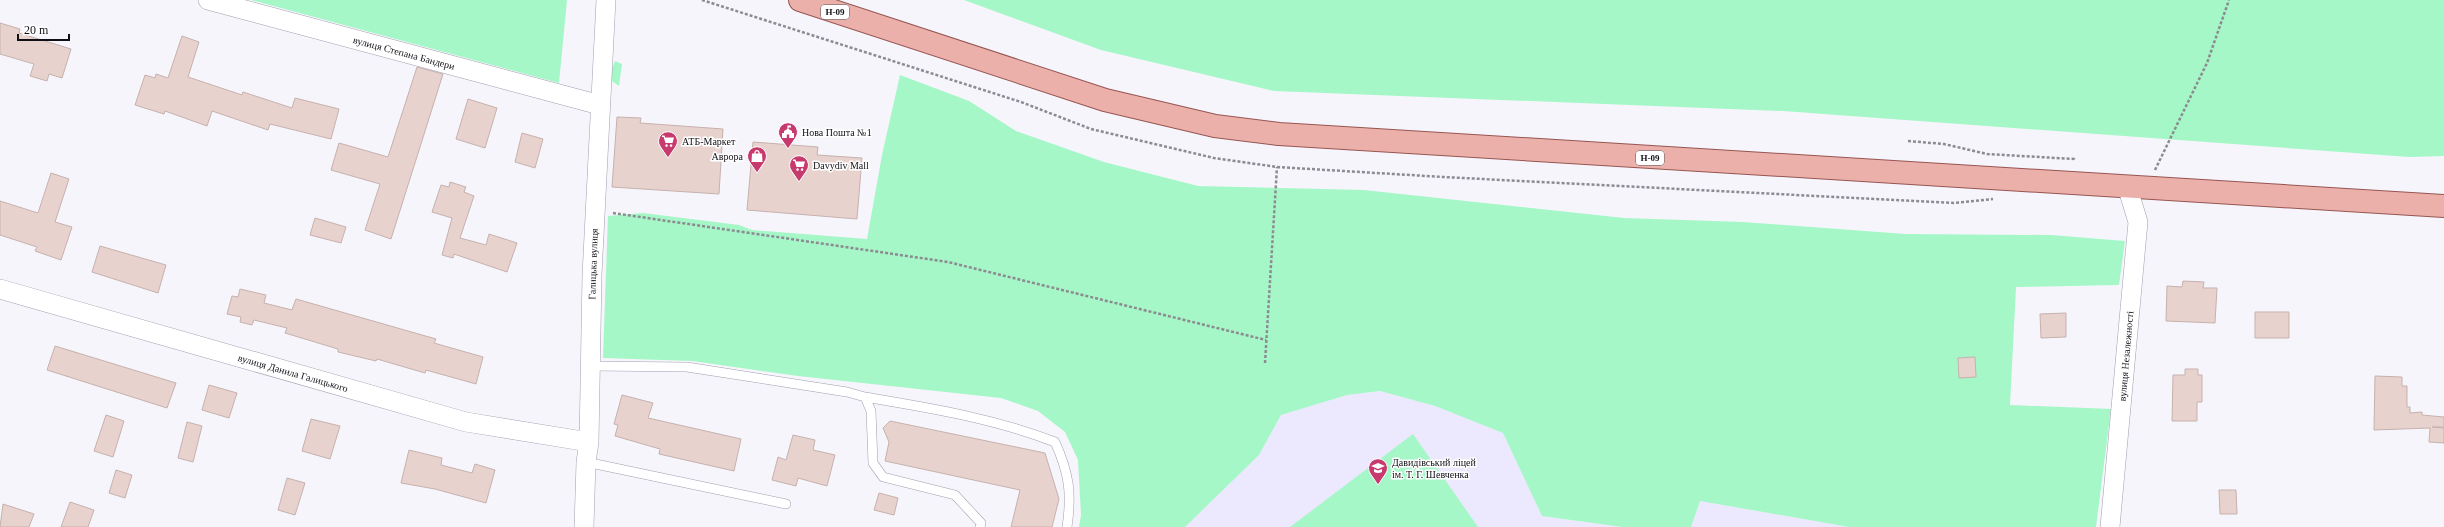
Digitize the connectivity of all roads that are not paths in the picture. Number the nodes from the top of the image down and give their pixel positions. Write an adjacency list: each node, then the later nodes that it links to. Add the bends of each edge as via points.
1 (208, 0): 4 (street, вулиця Степана Бандери)
2 (606, 0): 4 (street, Галицька вулиця)
3 (800, 0): 5 (main road, Н-09, via 1105,100 1222,127 1279,134)
4 (600, 105): 8 (street, Галицька вулиця)
5 (2137, 187): 6 (main road, Н-09); 16 (street, вулиця Незалежності, via 2138,222)
6 (2444, 206)
7 (0, 289): 10 (street, вулиця Данила Галицького, via 466,422)
8 (590, 366): 9 (lane, via 687,367); 10 (street, Галицька вулиця)
9 (865, 397): 14 (lane, via 871,411 873,463 883,477 955,495 981,523); 15 (lane, via 956,412 1055,442 1066,468 1071,502)
10 (589, 442): 11 (street, Галицька вулиця)
11 (586, 462): 12 (lane); 13 (street, Галицька вулиця)
12 (786, 504)
13 (584, 527)
14 (980, 527)
15 (1067, 527)
16 (2110, 527)

